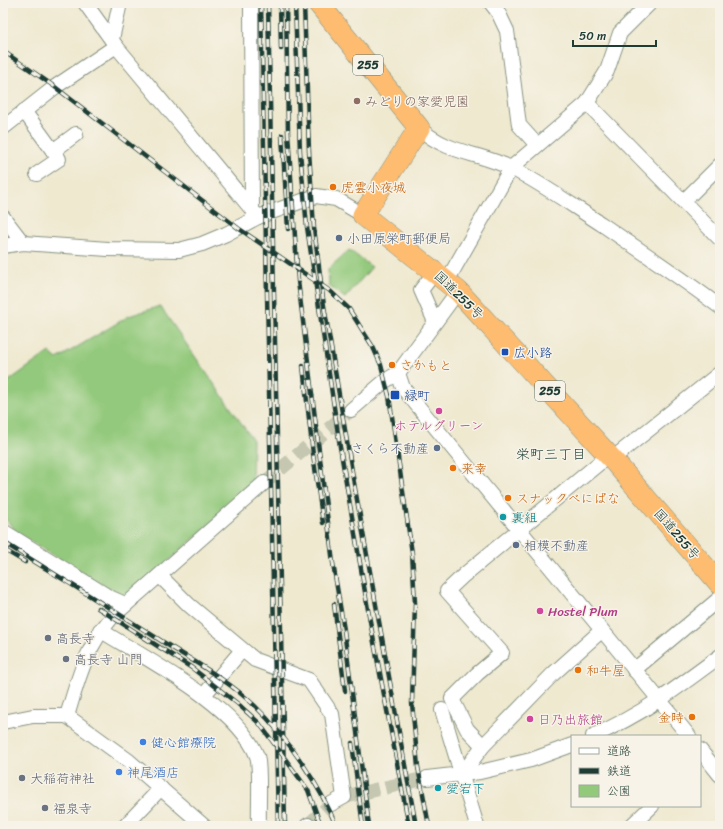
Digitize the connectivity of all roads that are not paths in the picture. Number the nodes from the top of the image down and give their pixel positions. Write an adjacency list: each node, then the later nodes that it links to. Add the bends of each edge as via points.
1 (85, 3): 7 (street)
2 (120, 3): 7 (street)
3 (251, 3): 19 (street)
4 (318, 3): 11 (highway, 255)
5 (491, 3): 13 (street, via 508,31 519,125)
6 (650, 3): 8 (street, via 620,33 607,71)
7 (114, 43): 9 (street); 19 (street)
8 (587, 103): 13 (street); 18 (street)
9 (24, 111): 10 (street); 14 (street)
10 (3, 128)
11 (419, 128): 16 (street, via 431,139 447,147); 20 (highway)
12 (76, 134): 14 (street)
13 (537, 145): 16 (street)
14 (53, 151): 17 (street, via 59,159)
15 (720, 165): 18 (street)
16 (511, 168): 25 (street); 26 (street, via 631,244)
17 (37, 174)
18 (684, 201): 22 (street)
19 (255, 214): 20 (street, via 316,196 336,199); 23 (street, via 226,234 179,250 108,249)
20 (363, 216): 25 (highway, 国道255号 / 255)
21 (3, 217): 23 (street)
22 (720, 239)
23 (23, 243): 24 (street)
24 (3, 246)
25 (447, 281): 27 (street); 27 (street, via 421,290); 31 (highway, 国道255号 / 255)
26 (720, 307)
27 (435, 322): 28 (street)
28 (398, 373): 30 (street); 33 (street, via 403,388)
29 (720, 373): 31 (street)
30 (351, 410)
31 (610, 457): 33 (street); 36 (highway, 国道255号 / 255)
32 (264, 483): 35 (street)
33 (518, 530): 40 (street); 51 (street, via 447,591 502,653 452,699 467,729)
34 (3, 531): 38 (street, via 109,597)
35 (160, 576): 38 (street); 41 (street, via 189,605)
36 (720, 584)
37 (720, 598): 43 (street)
38 (125, 604): 39 (street)
39 (100, 630): 44 (street); 47 (street, via 82,667)
40 (602, 631): 43 (street); 51 (street, via 553,674)
41 (242, 650): 44 (street); 58 (street, via 255,660 309,680 332,714)
42 (720, 656): 45 (street)
43 (634, 670): 45 (street)
44 (204, 695): 62 (street, via 246,735 258,758)
45 (660, 701): 49 (street); 50 (street)
46 (442, 710): 54 (street)
47 (67, 716): 48 (street, via 33,716); 57 (street, via 130,761)
48 (3, 722)
49 (595, 735)
50 (688, 735)
51 (483, 746): 54 (street)
52 (571, 746): 54 (street, via 531,760)
53 (701, 754): 55 (street)
54 (462, 774): 56 (street); 63 (street)
55 (720, 775)
56 (428, 778)
57 (161, 788): 60 (street); 61 (street)
58 (338, 800)
59 (651, 807): 64 (street)
60 (125, 826)
61 (204, 826)
62 (259, 826)
63 (477, 826)
64 (631, 826)

